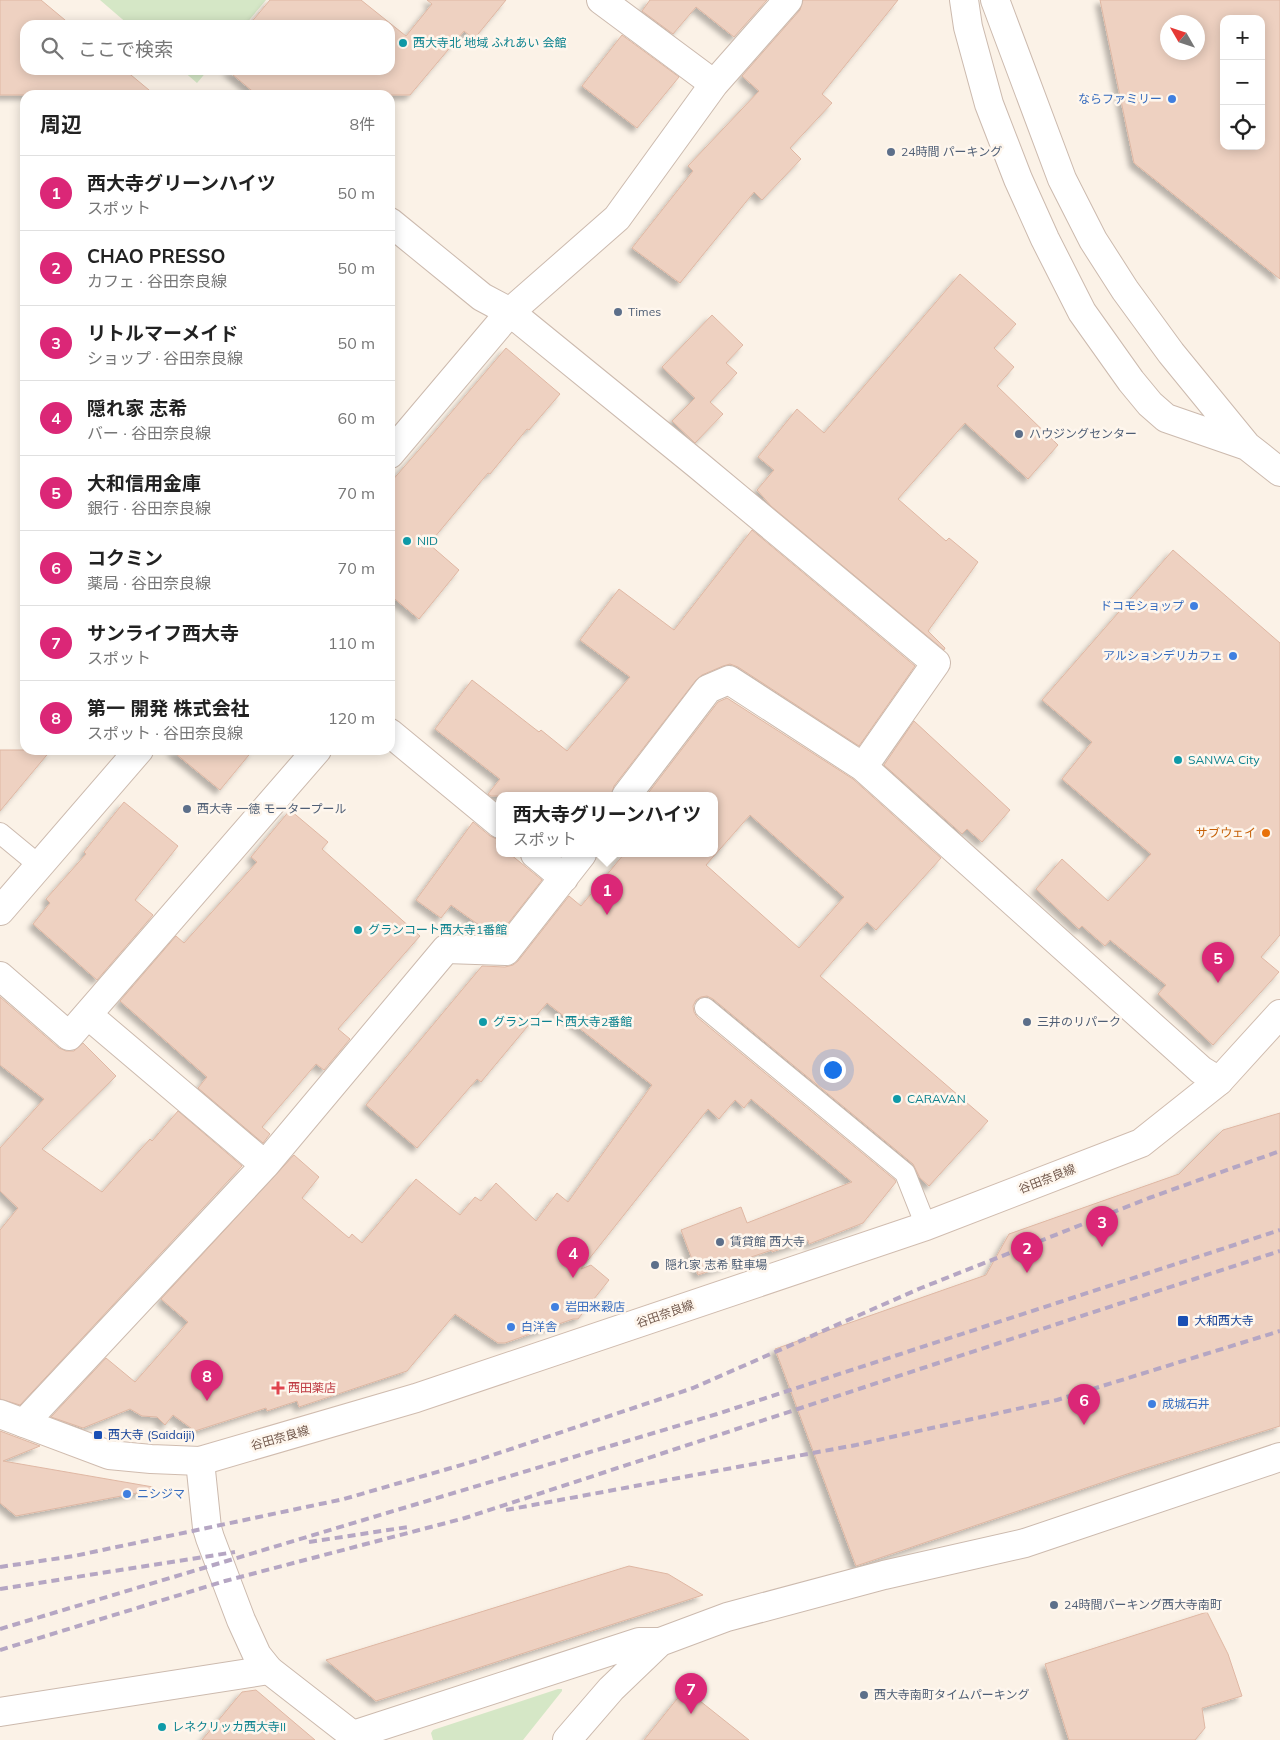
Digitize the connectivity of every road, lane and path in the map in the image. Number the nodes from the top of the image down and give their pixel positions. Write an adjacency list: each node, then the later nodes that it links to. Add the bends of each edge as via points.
1 (601, 0): 5 (street)
2 (788, 0): 5 (street)
3 (964, 0): 8 (street, via 989,104 1022,187 1082,312 1131,381 1166,418)
4 (996, 0): 8 (street, via 1062,179 1093,240 1171,353)
5 (714, 84): 7 (street, via 617,218)
6 (395, 226): 7 (street, via 482,297)
7 (510, 312): 9 (street); 14 (street, via 936,663)
8 (1247, 446): 10 (street)
9 (395, 448)
10 (1280, 472)
11 (395, 737): 16 (street)
12 (136, 755): 20 (street)
13 (312, 755): 26 (street)
14 (863, 768): 15 (street, via 728,680 708,689); 27 (street, via 1201,1070)
15 (629, 792)
16 (496, 821)
17 (0, 833): 20 (lane)
18 (539, 857): 21 (street)
19 (580, 857): 21 (street)
20 (40, 866): 22 (street)
21 (564, 878): 28 (street, via 506,951 446,949)
22 (0, 911)
23 (0, 976): 26 (street, via 70,1036)
24 (705, 1008): 29 (lane, via 905,1173)
25 (1280, 1014): 27 (street, 谷田奈良線)
26 (88, 1015): 28 (street)
27 (1220, 1081): 29 (street, 谷田奈良線, via 1141,1143)
28 (264, 1165): 30 (street)
29 (926, 1226): 32 (street, 谷田奈良線, via 416,1398)
30 (12, 1418): 32 (street, 谷田奈良線, via 110,1455)
31 (1280, 1458): 33 (street, via 1025,1542 727,1617)
32 (200, 1461): 34 (street, via 210,1538 240,1620 257,1655)
33 (660, 1642): 36 (street, via 640,1642); 37 (street, via 611,1689)
34 (269, 1670): 35 (street); 36 (street)
35 (0, 1712)
36 (356, 1738)
37 (567, 1740)

